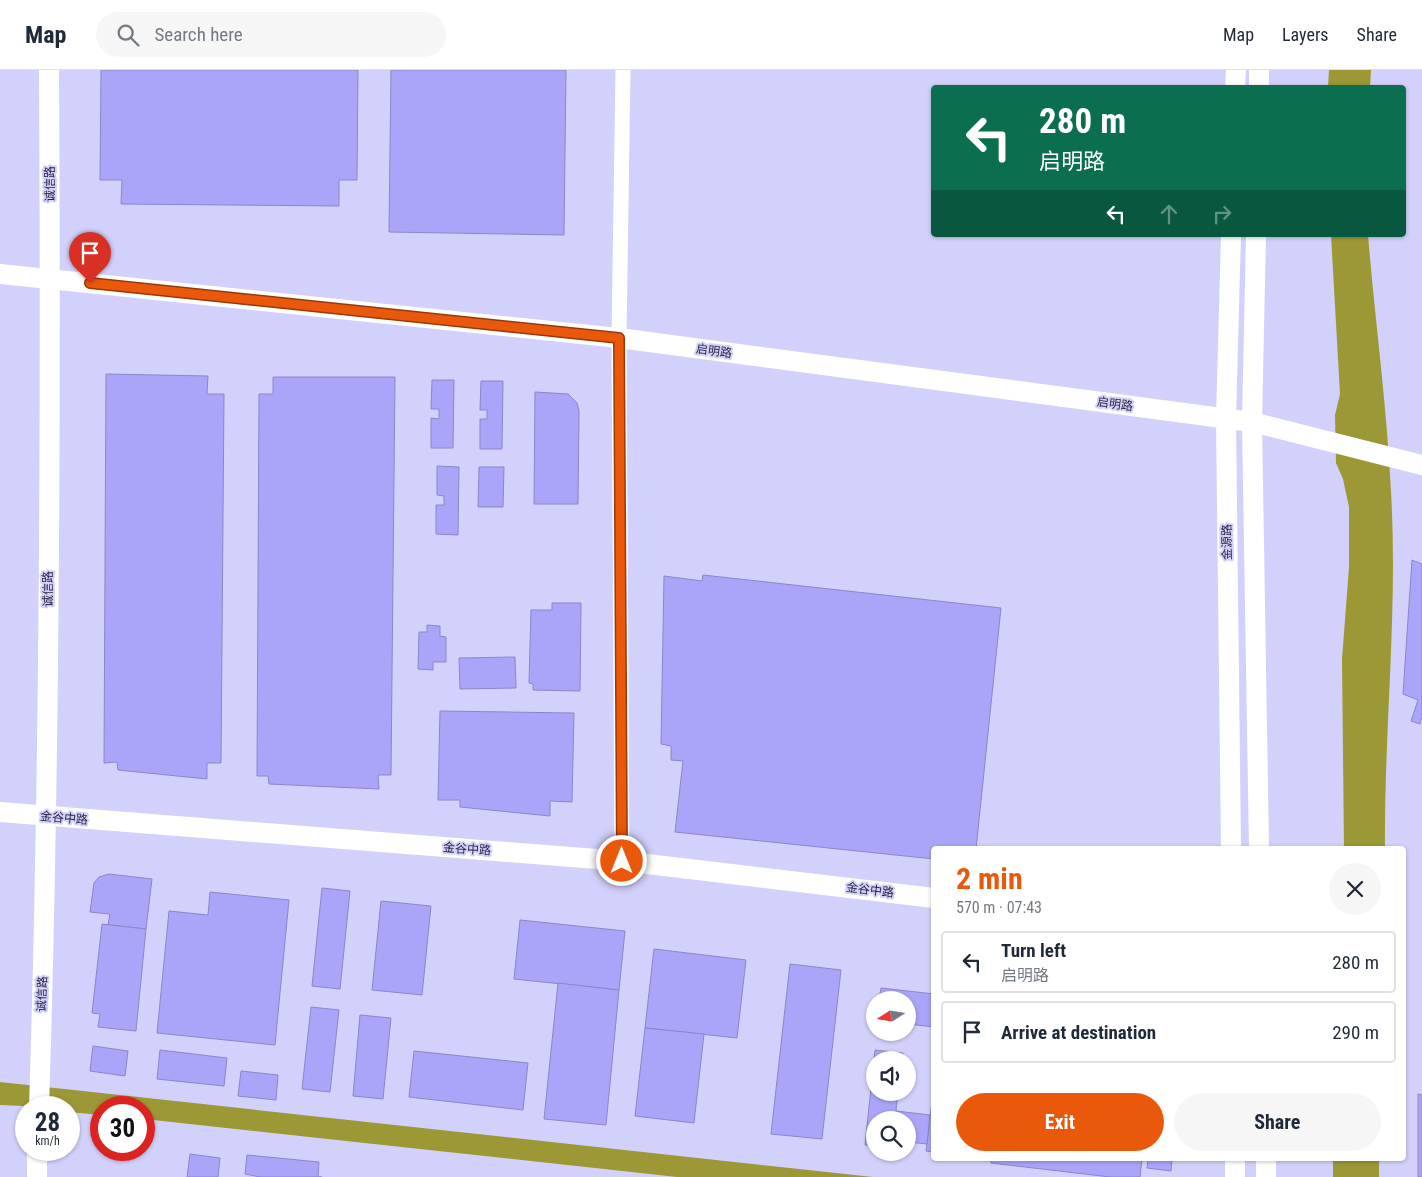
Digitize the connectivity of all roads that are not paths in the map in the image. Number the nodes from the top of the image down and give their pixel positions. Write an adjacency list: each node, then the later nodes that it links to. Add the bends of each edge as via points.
1 (49, 70): 10 (street, 诚信路)
2 (623, 70): 11 (street)
3 (1236, 70): 5 (street)
4 (1259, 70): 6 (street)
5 (1235, 85)
6 (1259, 85)
7 (1231, 237): 12 (street, 金源路)
8 (1256, 237): 13 (street)
9 (0, 274): 10 (street, 启明路)
10 (50, 279): 11 (street, 启明路); 16 (street, 诚信路)
11 (619, 338): 12 (street, 启明路); 19 (street)
12 (1226, 419): 13 (street, 启明路); 17 (street, 金源路)
13 (1252, 422): 14 (street, 启明路); 18 (street)
14 (1422, 465)
15 (0, 812): 16 (street, 金谷中路)
16 (47, 817): 19 (street, 金谷中路); 21 (street, 诚信路)
17 (1231, 846)
18 (1259, 846)
19 (622, 861): 20 (street, 金谷中路)
20 (931, 898)
21 (39, 1096)
22 (37, 1161): 25 (street)
23 (1235, 1161): 26 (street)
24 (1266, 1161): 27 (street)
25 (37, 1177)
26 (1235, 1177)
27 (1266, 1177)

